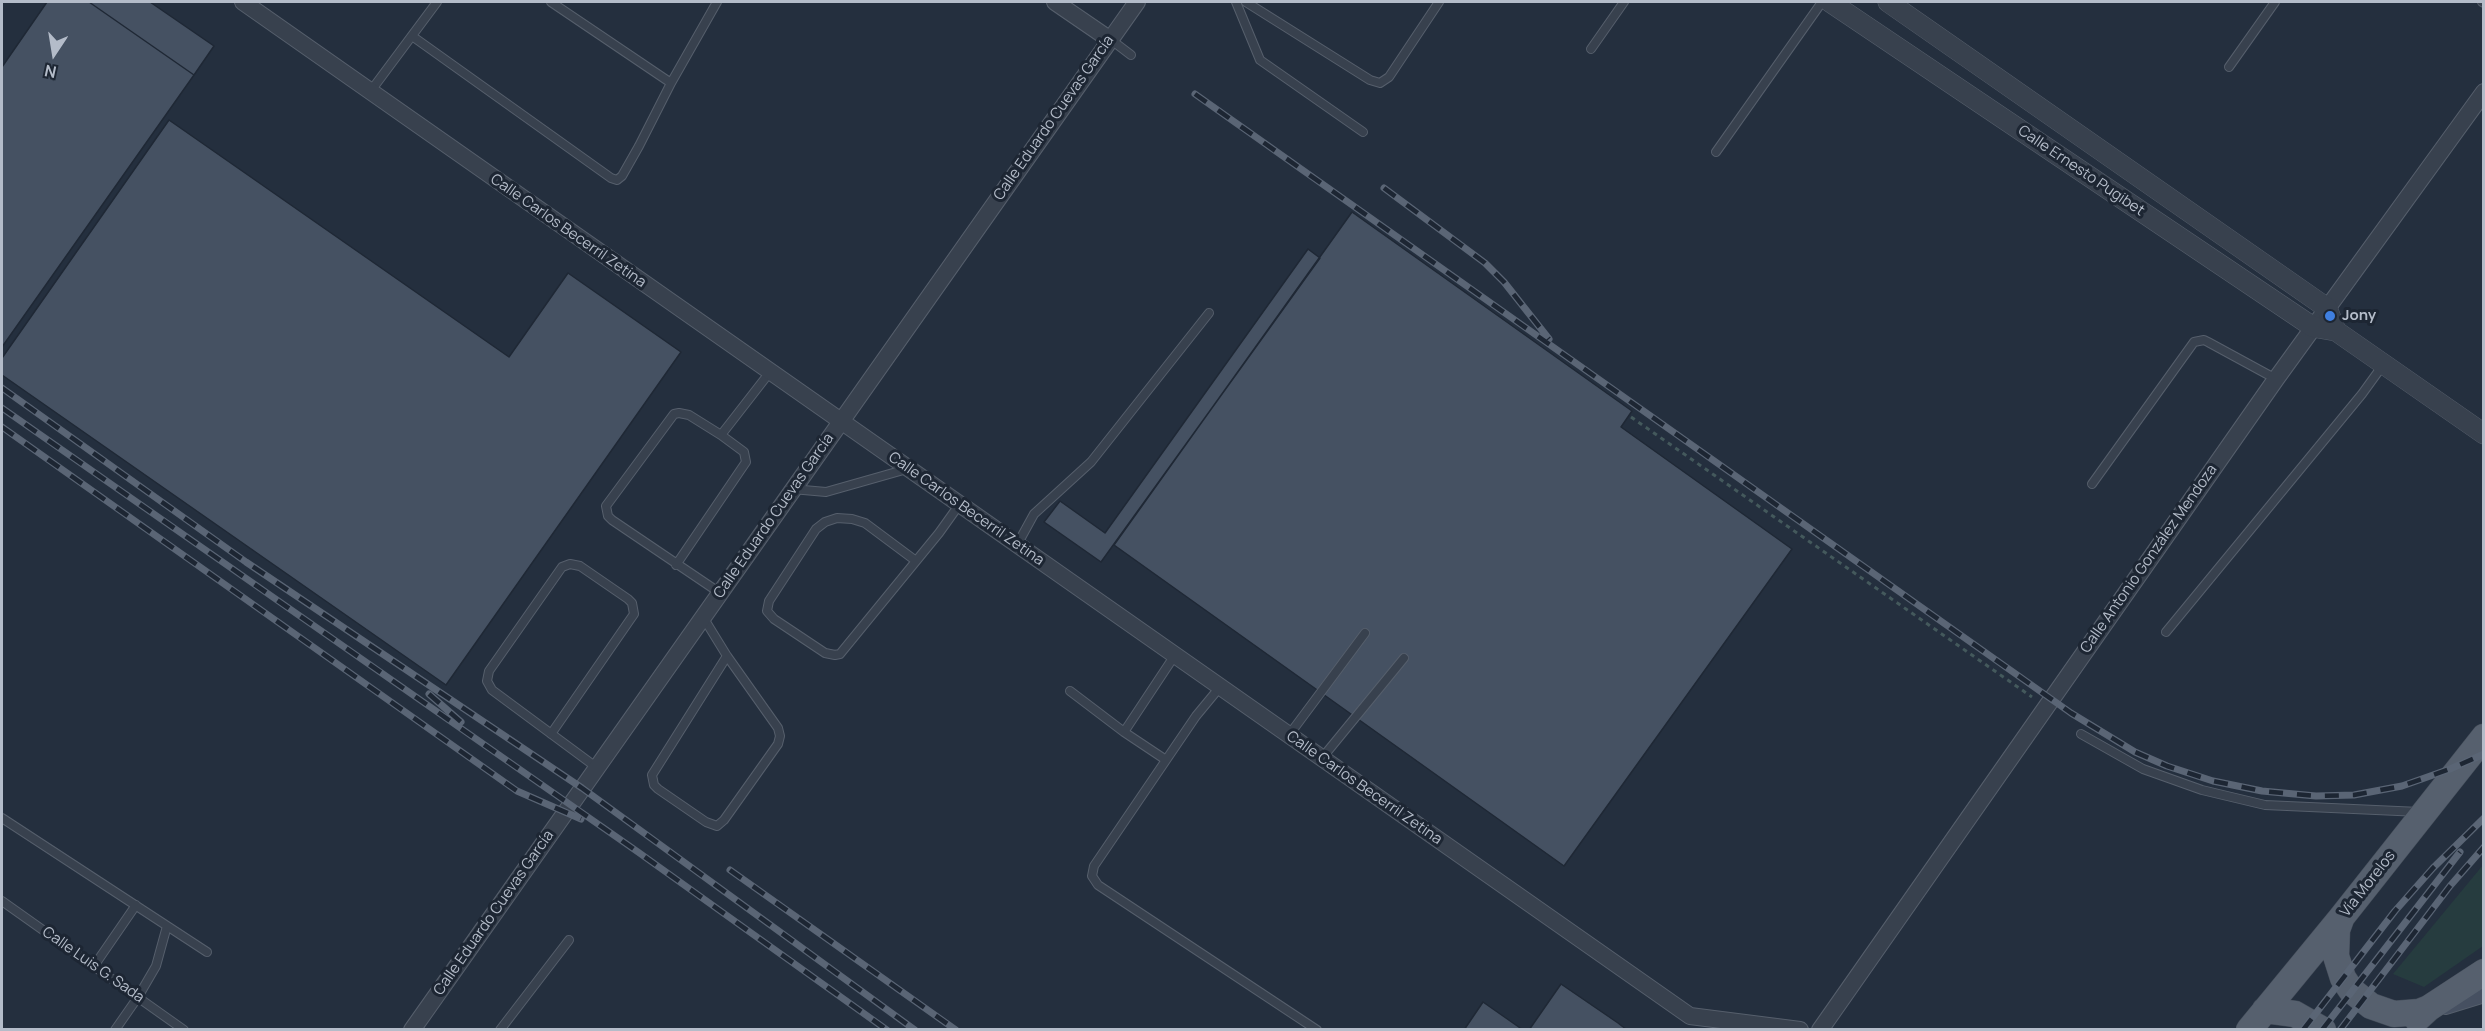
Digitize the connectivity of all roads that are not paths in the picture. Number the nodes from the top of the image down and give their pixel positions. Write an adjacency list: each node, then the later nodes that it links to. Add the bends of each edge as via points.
1 (243, 2): 24 (street, Calle Carlos Becerril Zetina)
2 (437, 2): 15 (lane)
3 (552, 2): 22 (lane)
4 (717, 2): 22 (lane)
5 (1055, 2): 16 (street)
6 (1137, 2): 16 (street, Calle Eduardo Cuevas García)
7 (1236, 2): 25 (lane, via 1260,60)
8 (1246, 2): 9 (lane, via 1370,81 1380,83 1389,77)
9 (1440, 2)
10 (1624, 2): 18 (lane)
11 (1822, 2): 26 (lane)
12 (1830, 2): 21 (street, Calle Ernesto Pugibet)
13 (1888, 2): 17 (street, Calle Ernesto Pugibet)
14 (2275, 2): 20 (lane)
15 (412, 36): 22 (lane, via 614,180 622,176); 24 (lane)
16 (1109, 39): 19 (lane); 34 (street, Calle Eduardo Cuevas García)
17 (1952, 44): 21 (street); 27 (street, Calle Ernesto Pugibet)
18 (1591, 49)
19 (1131, 55)
20 (2229, 67)
21 (1931, 70): 29 (street, Calle Ernesto Pugibet)
22 (670, 83)
23 (2484, 92): 27 (street, Calle Antonio González Mendoza)
24 (370, 93): 32 (street, Calle Carlos Becerril Zetina)
25 (1363, 132)
26 (1716, 152)
27 (2327, 308): 29 (street, Calle Antonio González Mendoza); 30 (street)
28 (1209, 313): 41 (lane, via 1091,462 1034,514)
29 (2313, 327): 30 (street, Calle Ernesto Pugibet); 33 (street, Calle Antonio González Mendoza)
30 (2336, 331): 31 (street, Calle Ernesto Pugibet)
31 (2383, 365): 35 (street, Calle Ernesto Pugibet); 46 (lane)
32 (770, 372): 34 (street, Calle Carlos Becerril Zetina); 36 (lane)
33 (2276, 379): 38 (lane, via 2204,340 2194,342); 82 (street, Calle Antonio González Mendoza)
34 (840, 422): 37 (street, Calle Carlos Becerril Zetina); 39 (street, Calle Eduardo Cuevas García)
35 (2484, 434)
36 (721, 435): 43 (lane, via 744,452 746,462); 43 (lane, via 689,415 674,414 606,506 612,520)
37 (907, 468): 39 (lane, via 826,492); 40 (street, Calle Carlos Becerril Zetina)
38 (2092, 484)
39 (792, 489): 44 (street, Calle Eduardo Cuevas García)
40 (959, 505): 41 (street, Calle Carlos Becerril Zetina); 42 (lane)
41 (1017, 545): 48 (street, Calle Carlos Becerril Zetina)
42 (916, 561): 42 (lane, via 844,650 835,655 825,653 767,611 769,601 816,528 825,522 837,518 866,523)
43 (676, 565): 44 (lane)
44 (720, 593): 45 (street, Calle Eduardo Cuevas García)
45 (703, 617): 49 (lane); 60 (street, Calle Eduardo Cuevas García)
46 (2166, 632)
47 (1365, 633): 56 (lane)
48 (1175, 655): 51 (street, Calle Carlos Becerril Zetina); 53 (lane)
49 (727, 656): 49 (lane, via 780,736 717,826 658,789 652,775)
50 (1404, 658): 58 (lane)
51 (1220, 687): 56 (street, Calle Carlos Becerril Zetina); 59 (lane)
52 (1070, 691): 53 (lane)
53 (1124, 732): 59 (lane)
54 (551, 734): 54 (lane, via 492,690 487,676 562,567 570,564 580,566 628,599 634,614); 60 (lane)
55 (2081, 734): 61 (lane, via 2143,770 2265,805)
56 (1289, 735): 58 (street, Calle Carlos Becerril Zetina)
57 (2484, 737): 61 (main road, Vía Morelos)
58 (1322, 758): 75 (street, Calle Carlos Becerril Zetina)
59 (1166, 760): 80 (lane, via 1094,866 1094,881)
60 (596, 767): 78 (street, Calle Eduardo Cuevas García)
61 (2424, 813): 65 (main road, Vía Morelos)
62 (2, 818): 64 (lane)
63 (2, 901): 69 (lane, Calle Luis G. Sada)
64 (135, 905): 66 (lane); 69 (lane)
65 (2341, 918): 73 (main road, via 2336,956 2351,990 2371,1006 2394,1014); 74 (main road, Vía Morelos)
66 (167, 926): 68 (lane); 72 (lane, via 156,966)
67 (569, 940): 79 (lane)
68 (207, 952)
69 (94, 966): 72 (lane, Calle Luis G. Sada)
70 (2484, 972): 73 (main road)
71 (2484, 991): 73 (main road)
72 (138, 997): 76 (lane); 77 (lane, Calle Luis G. Sada)
73 (2430, 1008): 84 (main road)
74 (2257, 1020): 83 (main road, via 2295,1014)
75 (1693, 1023): 81 (street, Calle Carlos Becerril Zetina)
76 (115, 1029)
77 (184, 1029)
78 (412, 1029)
79 (500, 1029)
80 (1317, 1029)
81 (1800, 1029)
82 (1820, 1029)
83 (2323, 1029)
84 (2406, 1029)

